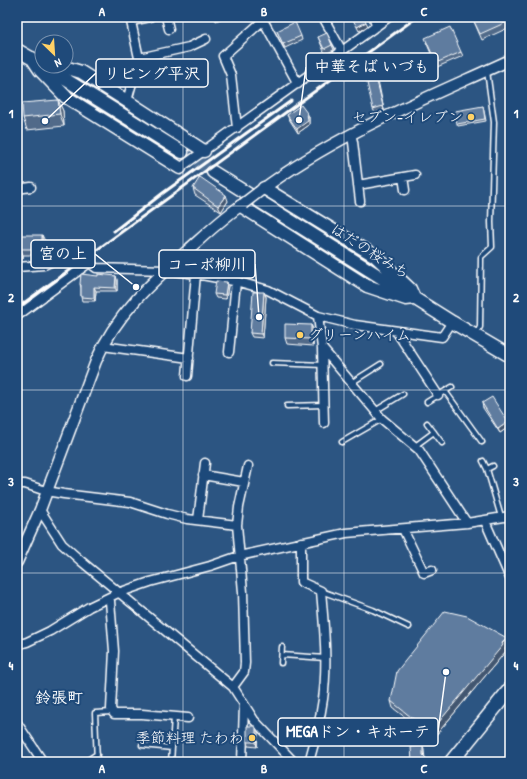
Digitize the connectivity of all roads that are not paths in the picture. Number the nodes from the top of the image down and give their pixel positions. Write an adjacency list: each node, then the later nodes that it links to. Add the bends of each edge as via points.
1 (150, 17): 6 (street)
2 (166, 17): 9 (street)
3 (322, 17): 12 (street)
4 (374, 17): 8 (street)
5 (389, 17): 8 (street)
6 (131, 19): 13 (street)
7 (265, 19): 20 (street); 22 (street, via 223,56 231,75)
8 (376, 27): 12 (street)
9 (169, 29)
10 (206, 39): 13 (street, via 189,47)
11 (17, 50): 14 (main road)
12 (342, 51): 20 (street)
13 (139, 58): 21 (street)
14 (34, 59)
15 (510, 60): 17 (street)
16 (74, 70): 21 (main road)
17 (487, 70): 23 (street); 47 (lane, via 494,122 492,248 481,257 480,327)
18 (44, 74): 26 (main road, via 66,97)
19 (59, 74): 25 (main road)
20 (298, 84): 22 (street)
21 (127, 101): 24 (main road)
22 (238, 128): 24 (street)
23 (351, 134): 30 (street); 33 (street)
24 (204, 151): 26 (street)
25 (182, 152)
26 (180, 168)
27 (213, 172): 42 (main road, はだの桜みち)
28 (416, 175): 29 (street)
29 (403, 177): 30 (street); 34 (street)
30 (358, 185): 35 (street)
31 (30, 187): 32 (street)
32 (17, 189)
33 (262, 189): 36 (street, bridge); 42 (main road, via 375,256 410,288)
34 (405, 190)
35 (360, 201)
36 (242, 205): 39 (street); 42 (main road, via 367,286 406,299)
37 (89, 263): 38 (street, via 80,256 68,254 44,265); 39 (street, via 96,268); 43 (street)
38 (17, 267)
39 (165, 270): 40 (street); 48 (street, via 127,310)
40 (196, 274): 41 (street); 52 (street)
41 (236, 282): 44 (street, via 268,290); 50 (street)
42 (414, 298): 45 (main road, はだの桜みち)
43 (17, 316)
44 (318, 316): 46 (street); 49 (street)
45 (452, 322): 46 (street, via 442,337); 47 (main road, はだの桜みち)
46 (396, 331): 59 (street)
47 (475, 336): 51 (main road, はだの桜みち)
48 (103, 346): 52 (street); 81 (street)
49 (322, 348): 55 (street); 57 (street)
50 (230, 352)
51 (510, 356)
52 (189, 358): 56 (street)
53 (272, 363): 55 (lane)
54 (381, 364): 57 (lane)
55 (323, 365): 62 (street)
56 (187, 376)
57 (350, 383): 64 (street)
58 (452, 387): 59 (lane)
59 (442, 393): 61 (lane); 70 (lane)
60 (403, 394): 64 (lane)
61 (427, 402)
62 (324, 405): 63 (lane); 67 (street)
63 (288, 406)
64 (375, 411): 65 (street)
65 (382, 419): 69 (lane); 72 (street)
66 (427, 423): 68 (lane)
67 (324, 424)
68 (434, 432): 71 (lane); 72 (lane)
69 (342, 442)
70 (482, 442)
71 (442, 443)
72 (415, 446): 87 (street)
73 (483, 461): 77 (lane)
74 (205, 463): 78 (street)
75 (248, 466): 79 (street)
76 (493, 466): 77 (lane)
77 (487, 469): 84 (lane)
78 (204, 475): 79 (street); 85 (street)
79 (244, 482): 88 (street)
80 (17, 484): 81 (street)
81 (46, 491): 82 (street); 85 (street, via 130,502 167,514)
82 (40, 510): 92 (street); 96 (street, via 62,544)
83 (510, 516): 84 (street)
84 (501, 518): 86 (street)
85 (198, 520): 88 (street)
86 (485, 521): 87 (street); 94 (street)
87 (467, 523): 89 (street)
88 (237, 525): 91 (street)
89 (403, 529): 90 (street, via 346,533); 93 (street, via 423,577)
90 (300, 542): 91 (street); 95 (street, via 301,582)
91 (239, 556): 96 (street); 104 (street, via 245,663 244,672)
92 (17, 562)
93 (432, 570)
94 (510, 578)
95 (321, 591): 98 (lane); 102 (street)
96 (118, 593): 97 (street); 104 (street)
97 (109, 598): 99 (street, via 50,631); 107 (street, via 114,651)
98 (409, 626)
99 (17, 645)
100 (282, 647): 101 (lane)
101 (282, 655): 102 (lane); 103 (lane)
102 (325, 658): 120 (street, via 323,697)
103 (281, 663)
104 (233, 687): 106 (street)
105 (510, 688): 121 (highway)
106 (244, 706): 118 (street); 119 (street)
107 (112, 712): 108 (street); 113 (lane, via 95,713)
108 (174, 717): 109 (street); 112 (lane)
109 (188, 718)
110 (17, 723): 114 (street)
111 (142, 745): 112 (lane)
112 (172, 748): 117 (lane)
113 (97, 754): 115 (lane); 116 (lane)
114 (43, 762)
115 (85, 762)
116 (97, 762)
117 (171, 762)
118 (242, 762)
119 (294, 762)
120 (310, 762)
121 (451, 762)

